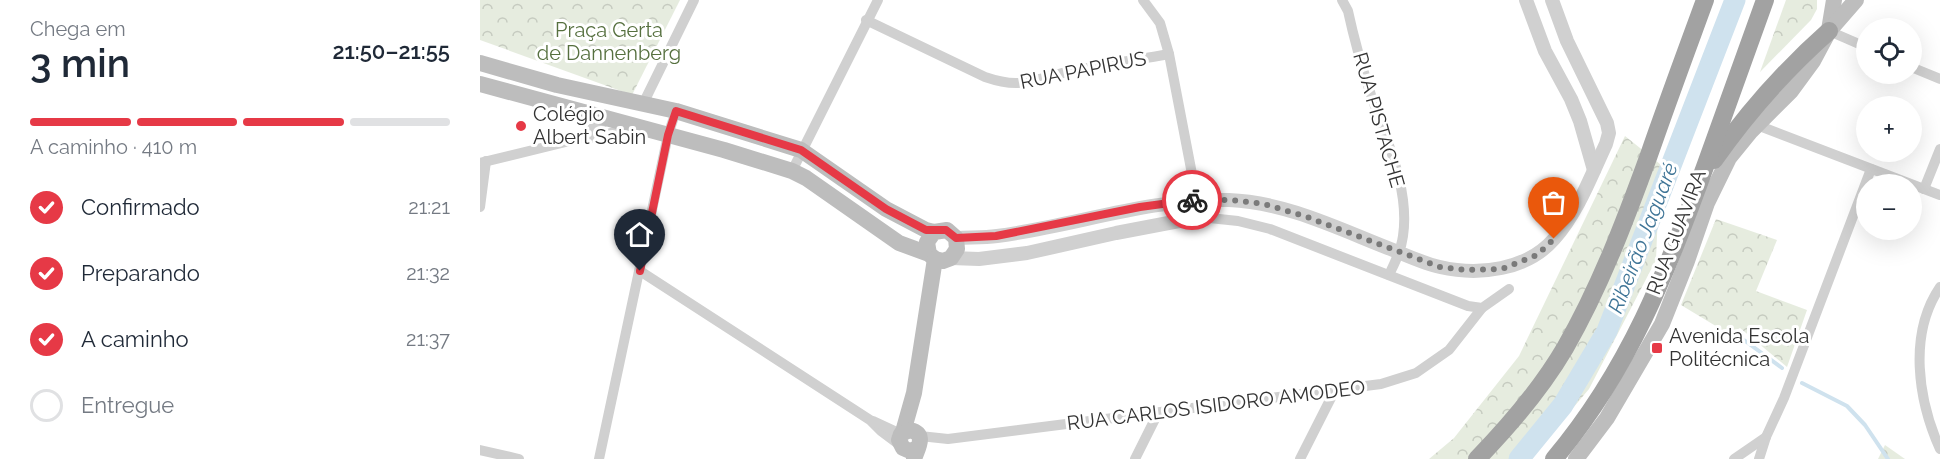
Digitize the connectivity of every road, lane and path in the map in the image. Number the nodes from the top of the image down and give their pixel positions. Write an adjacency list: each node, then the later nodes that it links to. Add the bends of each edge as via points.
1 (694, 0): 19 (street)
2 (878, 0): 11 (street)
3 (1143, 0): 14 (street, via 1160,23)
4 (1342, 0): 42 (street, RUA PISTACHE, via 1393,157 1405,211)
5 (1526, 0): 30 (street, via 1545,51 1571,99)
6 (1552, 0): 30 (street, via 1567,41 1607,123 1606,144)
7 (1705, 0): 59 (highway, via 1626,220 1586,309 1536,392)
8 (1765, 0): 32 (highway)
9 (1834, 0): 12 (main road)
10 (1856, 0): 12 (main road)
11 (867, 20): 14 (street, RUA PAPIRUS, via 1003,83 1026,83 1065,72); 27 (street)
12 (1829, 31): 13 (street); 22 (main road, RUA GUAVIRA, via 1791,91); 32 (highway, via 1770,89)
13 (1856, 43)
14 (1169, 54): 35 (street)
15 (480, 63): 19 (main road)
16 (1922, 72): 17 (street)
17 (1940, 79)
18 (480, 84): 21 (main road)
19 (643, 104): 20 (main road); 23 (main road)
20 (676, 111): 24 (street); 27 (main road)
21 (611, 119): 23 (main road); 25 (street, via 596,125)
22 (1757, 125): 29 (street); 61 (main road, RUA GUAVIRA, via 1729,158 1716,182 1662,324 1607,418)
23 (633, 126): 24 (main road); 25 (street)
24 (668, 135): 31 (main road); 44 (street)
25 (582, 138): 28 (street)
26 (1940, 149): 33 (street)
27 (801, 150): 31 (street); 40 (main road, via 886,209)
28 (483, 162): 36 (street)
29 (1871, 168): 33 (street); 51 (street)
30 (1594, 170): 42 (street, via 1573,214 1537,255 1502,269 1467,270 1440,267)
31 (792, 171): 43 (main road, via 899,243)
32 (1701, 179): 60 (highway, via 1660,285 1628,351)
33 (1924, 189): 34 (street)
34 (1940, 195)
35 (1197, 200): 37 (street); 38 (street); 42 (street, via 1264,204)
36 (480, 207)
37 (1140, 207): 39 (street, via 1138,220); 41 (street, via 996,236)
38 (1200, 217): 39 (street); 45 (street, via 1270,229)
39 (1129, 230): 43 (street, via 1027,253 979,259)
40 (934, 232): 41 (main road, via 946,230); 43 (main road, via 927,242)
41 (956, 238): 43 (main road, via 957,249)
42 (1400, 253): 45 (street, RUA PISTACHE)
43 (939, 257): 52 (main road, via 914,393)
44 (640, 271): 52 (street, RUA CARLOS ISIDORO AMODEO); 56 (street)
45 (1389, 275): 48 (street, via 1461,304)
46 (1940, 287): 53 (street, via 1927,311 1920,358 1922,390)
47 (1509, 289): 48 (street, RUA CARLOS ISIDORO AMODEO)
48 (1482, 308): 49 (street, RUA CARLOS ISIDORO AMODEO, via 1449,350 1416,373 1381,384)
49 (1335, 390): 50 (street, RUA CARLOS ISIDORO AMODEO); 58 (street)
50 (1158, 413): 52 (street, RUA CARLOS ISIDORO AMODEO); 57 (street)
51 (1766, 437): 62 (street); 63 (street)
52 (909, 444)
53 (1940, 449)
54 (480, 450): 55 (street)
55 (519, 459)
56 (599, 459)
57 (1135, 459)
58 (1300, 459)
59 (1477, 459)
60 (1554, 459)
61 (1576, 459)
62 (1734, 459)
63 (1759, 459)

